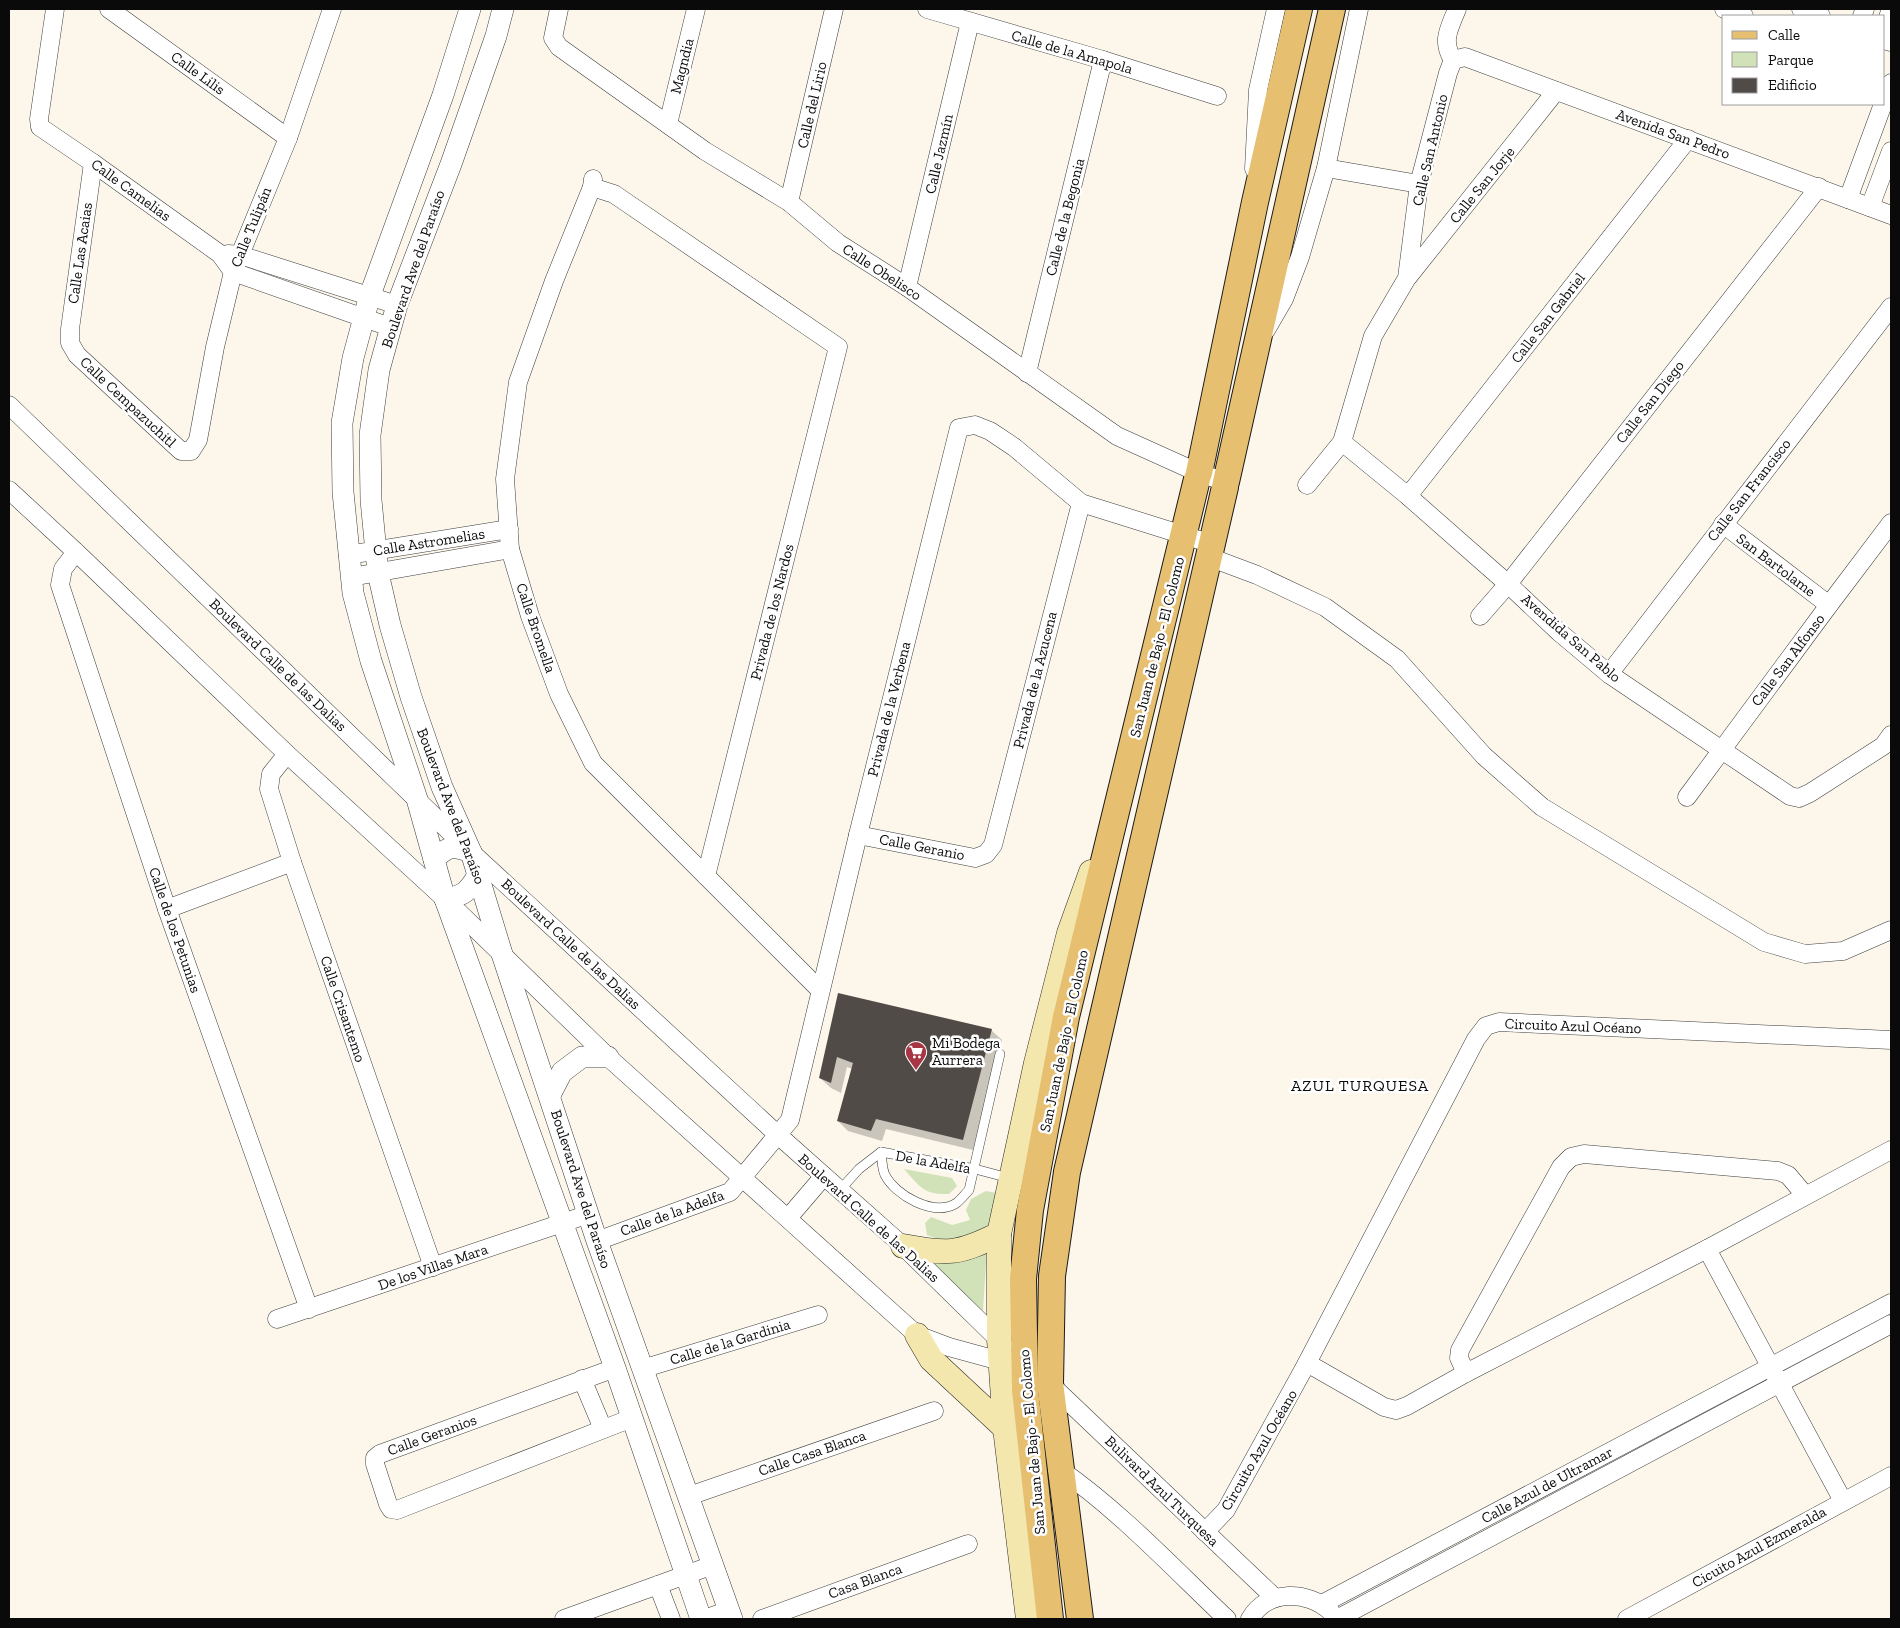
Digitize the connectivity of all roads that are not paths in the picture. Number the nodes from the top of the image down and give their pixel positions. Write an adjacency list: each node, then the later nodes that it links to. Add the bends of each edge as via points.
1 (54, 9): 33 (street, Calle Camelias, via 40,127)
2 (109, 9): 30 (street, Calle Lilis)
3 (332, 9): 30 (street, Calle Tulipán)
4 (470, 9): 48 (street, Boulevard Ave del Paraíso, via 443,95)
5 (503, 9): 49 (street, Boulevard Ave del Paraíso, via 451,164)
6 (559, 9): 29 (street, Calle Obelisco, via 553,38 559,47)
7 (696, 9): 29 (street, Magndia)
8 (834, 9): 39 (street, Calle del Lirio)
9 (927, 9): 20 (street, Calle de la Amapola)
10 (1276, 9): 40 (street, via 1258,90)
11 (1300, 9): 40 (main road, San Juan de Bajo - El Colomo)
12 (1332, 9): 54 (main road, San Juan de Bajo - El Colomo)
13 (1359, 9): 34 (street)
14 (1457, 9): 23 (street, via 1446,39 1447,51)
15 (1724, 9): 18 (street)
16 (1800, 9): 19 (street)
17 (1891, 9): 21 (street)
18 (1741, 15)
19 (1818, 15)
20 (970, 22): 22 (street, Calle de la Amapola); 47 (street, Calle Jazmín)
21 (1885, 25)
22 (1103, 60): 26 (street, Calle de la Amapola); 55 (street, Calle de la Begonia)
23 (1454, 60): 25 (street, Avenida San Pedro, via 1465,57); 36 (street, Calle San Antonio)
24 (1891, 83): 27 (street)
25 (1556, 92): 31 (street, Avenida San Pedro); 46 (street, Calle San Jorje)
26 (1217, 96)
27 (1885, 100)
28 (1883, 105): 38 (street)
29 (668, 124): 39 (street, Calle Obelisco, via 705,151)
30 (288, 138): 44 (street, Calle Tulipán)
31 (1688, 139): 37 (street, Avenida San Pedro); 63 (street, Calle San Gabriel)
32 (1891, 151): 41 (street)
33 (93, 163): 43 (street, Calle Camelias); 53 (street, Calle Las Acaias)
34 (1326, 168): 36 (street); 54 (street, via 1284,299)
35 (592, 183): 68 (street, Calle Bromella, via 518,382 505,479); 92 (street, Privada de los Nardos, via 614,194 838,347)
36 (1419, 184): 46 (street, Calle San Antonio)
37 (1819, 187): 38 (street, Avenida San Pedro); 76 (street, Calle San Diego)
38 (1848, 199): 41 (street, Avenida San Pedro)
39 (789, 202): 47 (street, Calle Obelisco, via 838,244)
40 (1255, 202): 59 (main road, San Juan de Bajo - El Colomo)
41 (1870, 207): 42 (street, Avenida San Pedro)
42 (1891, 215)
43 (220, 254): 44 (street); 45 (street, Calle Camelias)
44 (240, 255): 45 (street, Calle Tulipán); 48 (street)
45 (233, 272): 51 (street); 58 (street, Calle Tulipán, via 198,440)
46 (1407, 278): 57 (street, Calle San Antonio, via 1373,336)
47 (907, 286): 55 (street, Calle Obelisco)
48 (370, 295): 49 (street); 51 (street, Boulevard Ave del Paraíso)
49 (397, 305): 52 (street, Boulevard Ave del Paraíso)
50 (1891, 308): 66 (street, Calle San Francisco)
51 (363, 317): 52 (street); 73 (street, Boulevard Ave del Paraíso, via 342,424)
52 (390, 327): 71 (street, Boulevard Ave del Paraíso, via 379,370 370,435)
53 (70, 344): 58 (street, Calle Cempazuchitl, via 77,355 181,451)
54 (1257, 346): 60 (main road, San Juan de Bajo - El Colomo)
55 (1027, 373): 59 (street, Calle Obelisco, via 1117,436)
56 (11, 411): 85 (street, Boulevard Calle de las Dalias)
57 (1342, 442): 61 (street, Calle San Antonio); 63 (street, Avendida San Pablo)
58 (191, 451)
59 (1198, 476): 60 (street, Calle Obelisco); 67 (main road, San Juan de Bajo - El Colomo)
60 (1225, 484): 69 (main road, San Juan de Bajo - El Colomo)
61 (1307, 485)
62 (9, 490): 72 (street, Boulevard Calle de las Dalias)
63 (1408, 496): 76 (street, Avendida San Pablo)
64 (1081, 503): 67 (street); 86 (street, Privada de la Verbena, via 990,431 975,425 959,428); 88 (street, Privada de la Azucena, via 993,845)
65 (1891, 523): 77 (street, Calle San Alfonso)
66 (1723, 524): 77 (street, San Bartolame); 79 (street, Calle San Francisco)
67 (1186, 527): 69 (street); 83 (main road, San Juan de Bajo - El Colomo)
68 (509, 529): 70 (street, Calle Bromella); 71 (street, Calle Astromelias)
69 (1212, 543): 95 (street, via 1257,575 1325,607 1397,659 1484,756 1542,807 1764,942 1805,954 1844,951); 132 (main road, San Juan de Bajo - El Colomo, via 1067,1172 1052,1276)
70 (510, 549): 74 (street, Calle Astromelias); 92 (street, Calle Bromella, via 530,616 559,694 594,763)
71 (375, 551): 73 (street, Calle Astromelias); 74 (street, Boulevard Ave del Paraíso)
72 (76, 552): 82 (street, Boulevard Calle de las Dalias); 94 (street, Calle de los Petunias, via 63,569 60,585)
73 (348, 556): 75 (street, Boulevard Ave del Paraíso)
74 (378, 573): 75 (street, Calle Astromelias); 87 (street, Boulevard Ave del Paraíso, via 411,697 442,787)
75 (351, 577): 85 (street, Boulevard Ave del Paraíso, via 370,661)
76 (1508, 584): 78 (street, Calle San Diego); 79 (street, Avendida San Pablo)
77 (1829, 605): 81 (street, Calle San Alfonso)
78 (1480, 616)
79 (1608, 674): 81 (street, Avendida San Pablo)
80 (1891, 735): 81 (street, Avendida San Pablo, via 1883,746 1799,798 1790,796)
81 (1722, 749): 84 (street, Calle San Alfonso)
82 (287, 754): 90 (street, Calle Crisantemo, via 271,774 269,789); 93 (street, Boulevard Calle de las Dalias)
83 (1123, 783): 108 (main road, via 1069,933); 125 (main road, San Juan de Bajo - El Colomo, via 1066,1017 1030,1210 1023,1279)
84 (1687, 797)
85 (416, 799): 87 (street, Boulevard Calle de las Dalias); 89 (street, Boulevard Ave del Paraíso)
86 (858, 834): 88 (street, Calle Geranio, via 975,858); 97 (street, Privada de la Verbena)
87 (471, 852): 89 (street, via 458,847 446,849); 91 (street, Boulevard Ave del Paraíso); 102 (street, Boulevard Calle de las Dalias)
88 (986, 854)
89 (434, 858): 93 (street, Boulevard Ave del Paraíso)
90 (292, 862): 94 (street); 118 (street, Calle Crisantemo)
91 (478, 875): 93 (street, via 470,888 459,896); 96 (street, Boulevard Ave del Paraíso)
92 (706, 876): 97 (street, Calle Bromella)
93 (445, 899): 96 (street, Boulevard Calle de las Dalias); 113 (street, Boulevard Ave del Paraíso)
94 (166, 909): 120 (street, Calle de los Petunias)
95 (1891, 930)
96 (502, 954): 100 (street, Boulevard Calle de las Dalias); 101 (street, Boulevard Ave del Paraíso)
97 (820, 990): 102 (street, Privada de la Verbena, via 790,1120)
98 (1891, 1040): 126 (street, Circuito Azul Océano, via 1499,1022 1486,1026 1476,1039)
99 (1000, 1054): 105 (lane)
100 (608, 1057): 101 (street, via 582,1057 562,1072); 107 (street, Boulevard Calle de las Dalias)
101 (550, 1095): 111 (street, Boulevard Ave del Paraíso)
102 (778, 1135): 106 (street, Boulevard Calle de las Dalias); 107 (street, Calle de la Adelfa)
103 (1891, 1150): 110 (street)
104 (881, 1152): 105 (lane, De la Adelfa); 105 (lane, via 884,1174 896,1190 916,1202 937,1208 956,1204 969,1190); 109 (lane, De la Adelfa, via 859,1168)
105 (975, 1169): 108 (lane, De la Adelfa)
106 (824, 1176): 109 (street, Boulevard Calle de las Dalias); 112 (street)
107 (742, 1178): 112 (street, Boulevard Calle de las Dalias); 115 (street, Calle de la Adelfa, via 730,1192)
108 (1011, 1179): 114 (main road)
109 (840, 1190): 116 (street, Boulevard Calle de las Dalias)
110 (1805, 1195): 117 (street); 130 (street, via 1788,1175 1778,1171 1584,1154 1571,1157 1561,1167 1460,1350 1459,1358)
111 (589, 1214): 113 (street, De los Villas Mara); 115 (street, Boulevard Ave del Paraíso)
112 (788, 1218): 124 (street, Boulevard Calle de las Dalias)
113 (562, 1224): 118 (street, De los Villas Mara); 128 (street, Boulevard Ave del Paraíso)
114 (999, 1234): 116 (main road, via 954,1252); 125 (main road)
115 (597, 1241): 129 (street, Boulevard Ave del Paraíso)
116 (903, 1246): 125 (street, Boulevard Calle de las Dalias)
117 (1707, 1249): 127 (street); 130 (street)
118 (433, 1267): 120 (street, De los Villas Mara)
119 (1891, 1303): 127 (street, Calle Azul de Ultramar)
120 (308, 1309): 122 (street, De los Villas Mara)
121 (818, 1315): 129 (street, Calle de la Gardinia)
122 (277, 1319)
123 (1891, 1324): 133 (street, Calle Azul de Ultramar)
124 (917, 1335): 125 (street, Boulevard Calle de las Dalias, via 949,1347); 136 (main road, via 930,1359)
125 (1008, 1356): 132 (street, Boulevard Calle de las Dalias); 136 (main road); 138 (main road, San Juan de Bajo - El Colomo)
126 (1307, 1363): 130 (street, via 1384,1407 1396,1410); 143 (street, Circuito Azul Océano, via 1226,1510)
127 (1771, 1366): 133 (street); 149 (street, Calle Azul de Ultramar)
128 (615, 1368): 131 (street, Calle Geranios); 135 (street, Boulevard Ave del Paraíso)
129 (642, 1369): 141 (street, Boulevard Ave del Paraíso)
130 (1466, 1373)
131 (582, 1379): 137 (street); 137 (street, Calle Geranios, via 380,1454 375,1458 375,1464 388,1504 397,1510)
132 (1050, 1383): 139 (main road, San Juan de Bajo - El Colomo); 143 (street, Bulivard Azul Turquesa)
133 (1780, 1384): 142 (street); 161 (street, Calle Azul de Ultramar)
134 (934, 1411): 141 (street, Calle Casa Blanca)
135 (632, 1418): 137 (street, Calle Geranios); 146 (street, Boulevard Ave del Paraíso)
136 (1005, 1428): 156 (main road)
137 (603, 1429)
138 (1032, 1463): 139 (street); 157 (main road, San Juan de Bajo - El Colomo)
139 (1061, 1470): 158 (main road, San Juan de Bajo - El Colomo); 159 (street, via 1117,1513)
140 (1891, 1476): 142 (street, Cicuito Azul Ezmeralda)
141 (689, 1496): 145 (street, Boulevard Ave del Paraíso)
142 (1843, 1502): 162 (street, Cicuito Azul Ezmeralda)
143 (1205, 1532): 148 (street, Bulivard Azul Turquesa)
144 (968, 1544): 155 (street, Casa Blanca)
145 (713, 1565): 146 (street); 150 (street, Boulevard Ave del Paraíso)
146 (685, 1576): 147 (street); 153 (street, Boulevard Ave del Paraíso)
147 (658, 1585): 151 (street); 152 (street)
148 (1275, 1598): 149 (street, via 1299,1595); 160 (street, via 1254,1612)
149 (1322, 1604): 161 (street)
150 (731, 1615): 154 (street)
151 (564, 1619)
152 (671, 1619)
153 (701, 1619)
154 (705, 1619)
155 (762, 1619)
156 (1028, 1619)
157 (1050, 1619)
158 (1080, 1619)
159 (1227, 1619)
160 (1250, 1619)
161 (1337, 1619)
162 (1627, 1619)

